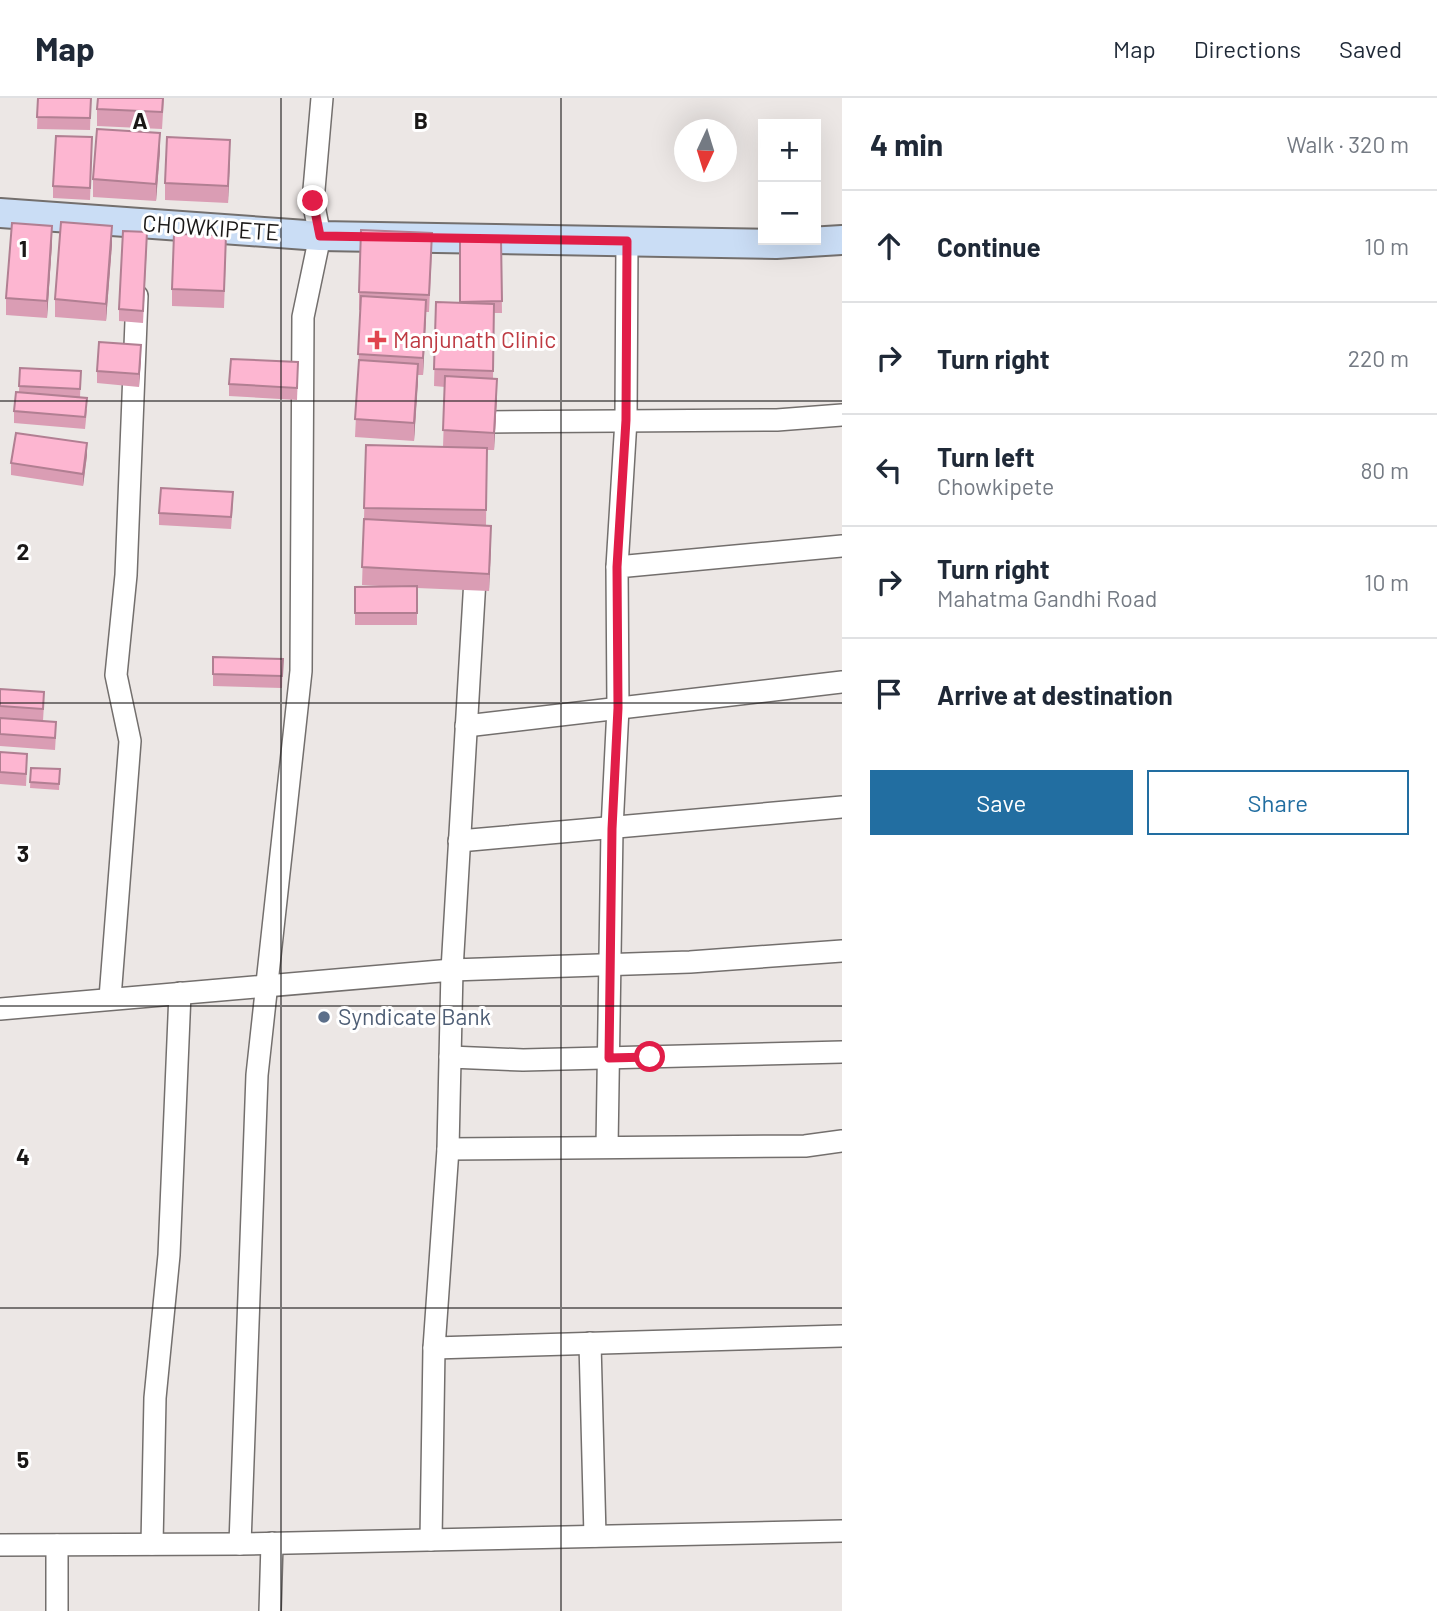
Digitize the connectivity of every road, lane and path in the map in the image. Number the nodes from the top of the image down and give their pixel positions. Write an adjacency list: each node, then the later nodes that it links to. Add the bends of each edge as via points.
1 (322, 98): 3 (street, via 313,201)
2 (0, 213): 3 (street, CHOWKIPETE, via 139,236)
3 (320, 236): 5 (street, CHOWKIPETE, via 492,252); 22 (street, via 303,317 301,671)
4 (842, 240): 5 (street, CHOWKIPETE)
5 (627, 241): 9 (street)
6 (138, 276): 24 (street, via 126,575 116,675 130,741)
7 (486, 396): 9 (street, via 485,429)
8 (842, 415): 9 (street)
9 (626, 420): 12 (street)
10 (477, 546): 15 (street)
11 (842, 546): 12 (street)
12 (617, 567): 14 (street)
13 (842, 682): 14 (street)
14 (618, 708): 15 (street); 17 (street)
15 (466, 726): 18 (street)
16 (842, 807): 17 (street)
17 (612, 829): 18 (street); 20 (street)
18 (459, 841): 21 (street)
19 (842, 951): 20 (street)
20 (609, 965): 21 (street); 28 (street)
21 (452, 970): 22 (street); 27 (street)
22 (267, 985): 23 (street); 40 (street, via 257,1075)
23 (180, 993): 24 (street); 39 (street, via 169,1255 155,1398)
24 (110, 998): 25 (street)
25 (0, 1009)
26 (842, 1052): 28 (street)
27 (450, 1057): 28 (street); 31 (street)
28 (609, 1058): 30 (street)
29 (842, 1141): 30 (street, via 805,1146)
30 (607, 1147): 31 (street)
31 (448, 1149): 34 (street)
32 (842, 1336): 33 (street)
33 (590, 1343): 34 (street); 36 (street)
34 (434, 1348): 37 (street)
35 (842, 1531): 36 (street)
36 (595, 1536): 37 (street)
37 (431, 1540): 38 (street)
38 (272, 1543): 40 (street); 44 (street)
39 (152, 1544): 40 (street); 42 (street)
40 (240, 1544)
41 (0, 1545): 42 (street)
42 (57, 1545): 43 (street)
43 (57, 1611)
44 (270, 1611)

